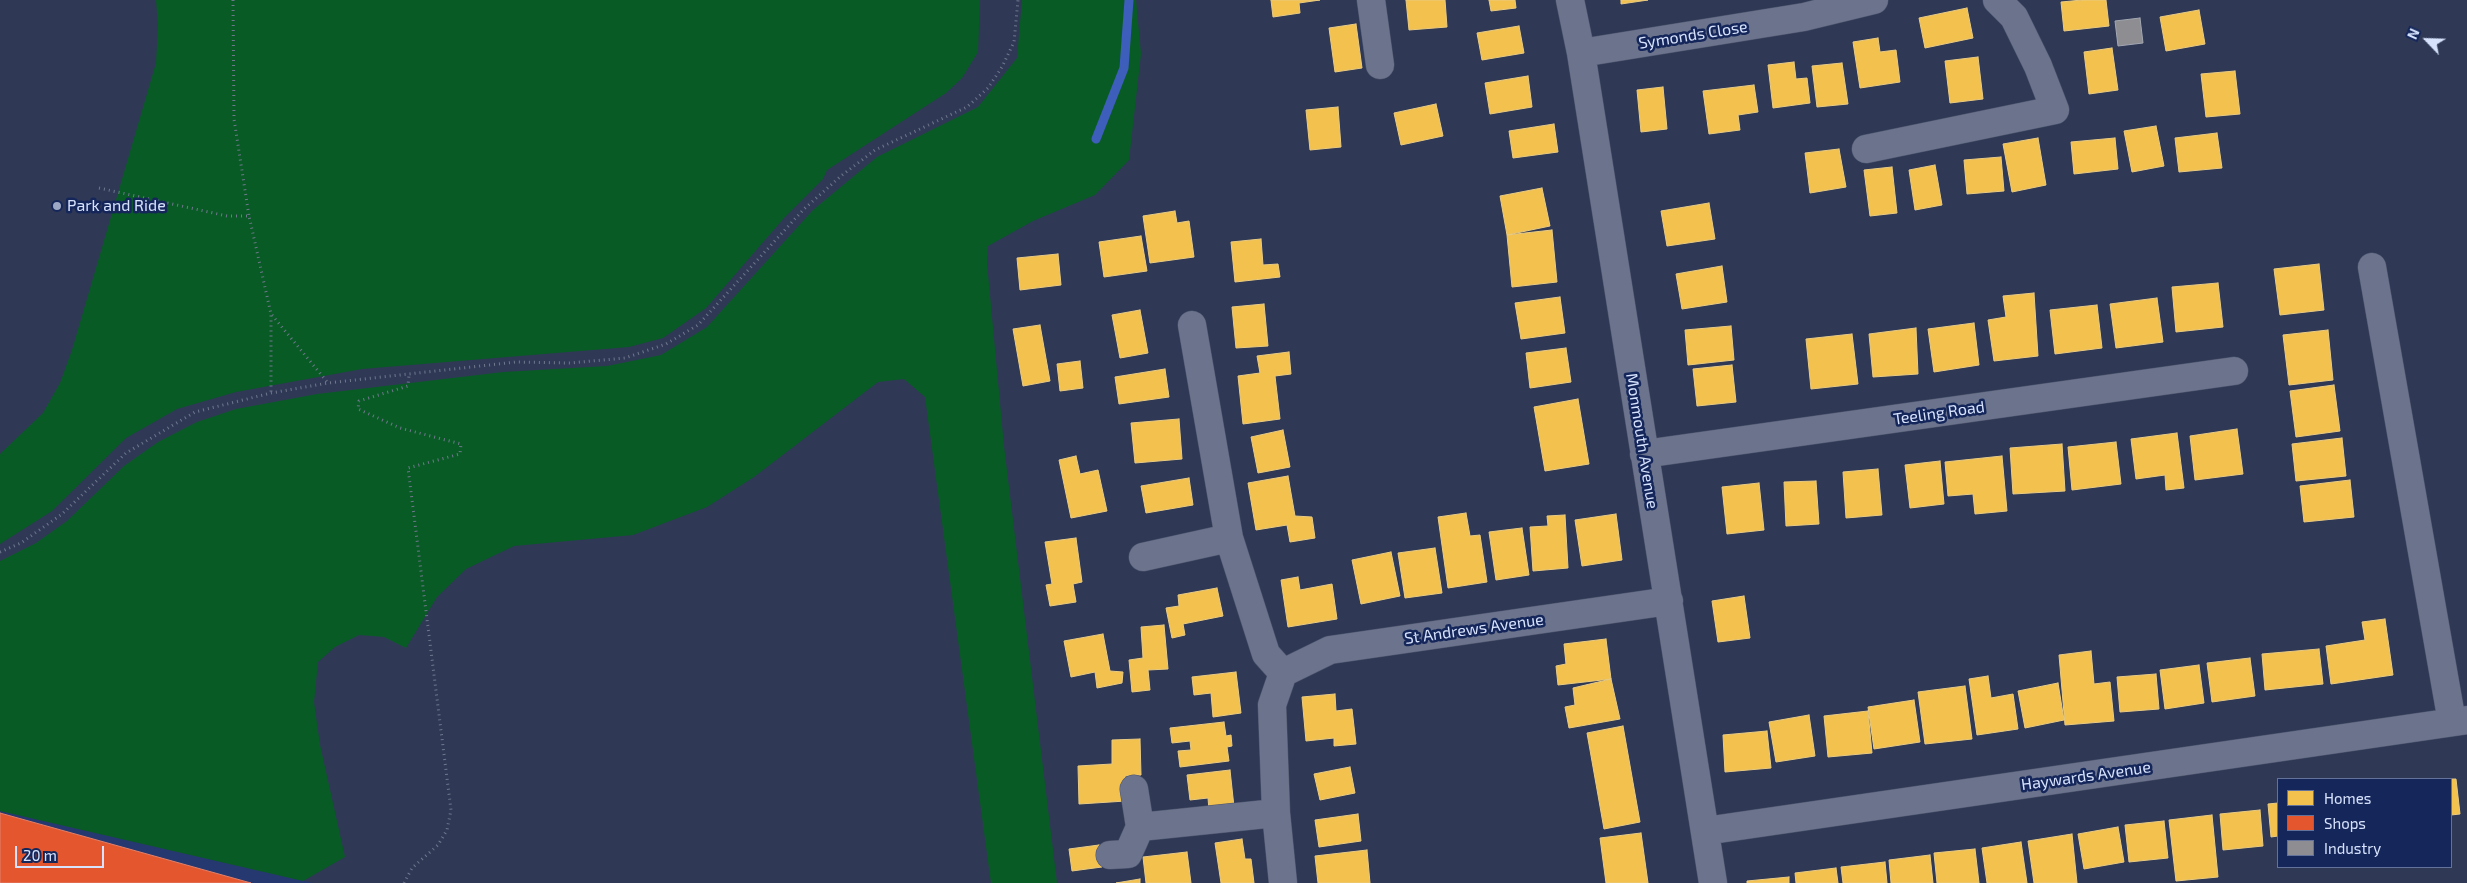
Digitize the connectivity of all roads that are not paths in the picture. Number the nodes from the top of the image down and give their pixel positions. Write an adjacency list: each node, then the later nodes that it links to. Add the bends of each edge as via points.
1 (1372, 0): 7 (street)
2 (1570, 0): 6 (street, Monmouth Avenue)
3 (1874, 0): 5 (street, Symonds Close)
4 (1997, 0): 8 (street, via 2014,18 2055,110)
5 (1802, 8): 6 (street, Symonds Close)
6 (1581, 53): 12 (street, Monmouth Avenue)
7 (1380, 65)
8 (1866, 149)
9 (2372, 268): 17 (street)
10 (1192, 324): 13 (street)
11 (2234, 371): 12 (street, Teeling Road)
12 (1644, 454): 15 (street, Monmouth Avenue)
13 (1229, 538): 14 (street); 16 (street, via 1266,654)
14 (1144, 557)
15 (1669, 601): 16 (street, St Andrews Avenue, via 1330,650); 21 (street, Monmouth Avenue)
16 (1283, 673): 19 (street, via 1272,705)
17 (2459, 721): 21 (street, Haywards Avenue)
18 (1134, 789): 20 (street)
19 (1276, 813): 20 (street); 23 (street)
20 (1140, 828): 22 (street, via 1128,854)
21 (1705, 831): 24 (street, Monmouth Avenue)
22 (1110, 854)
23 (1283, 883)
24 (1713, 883)

